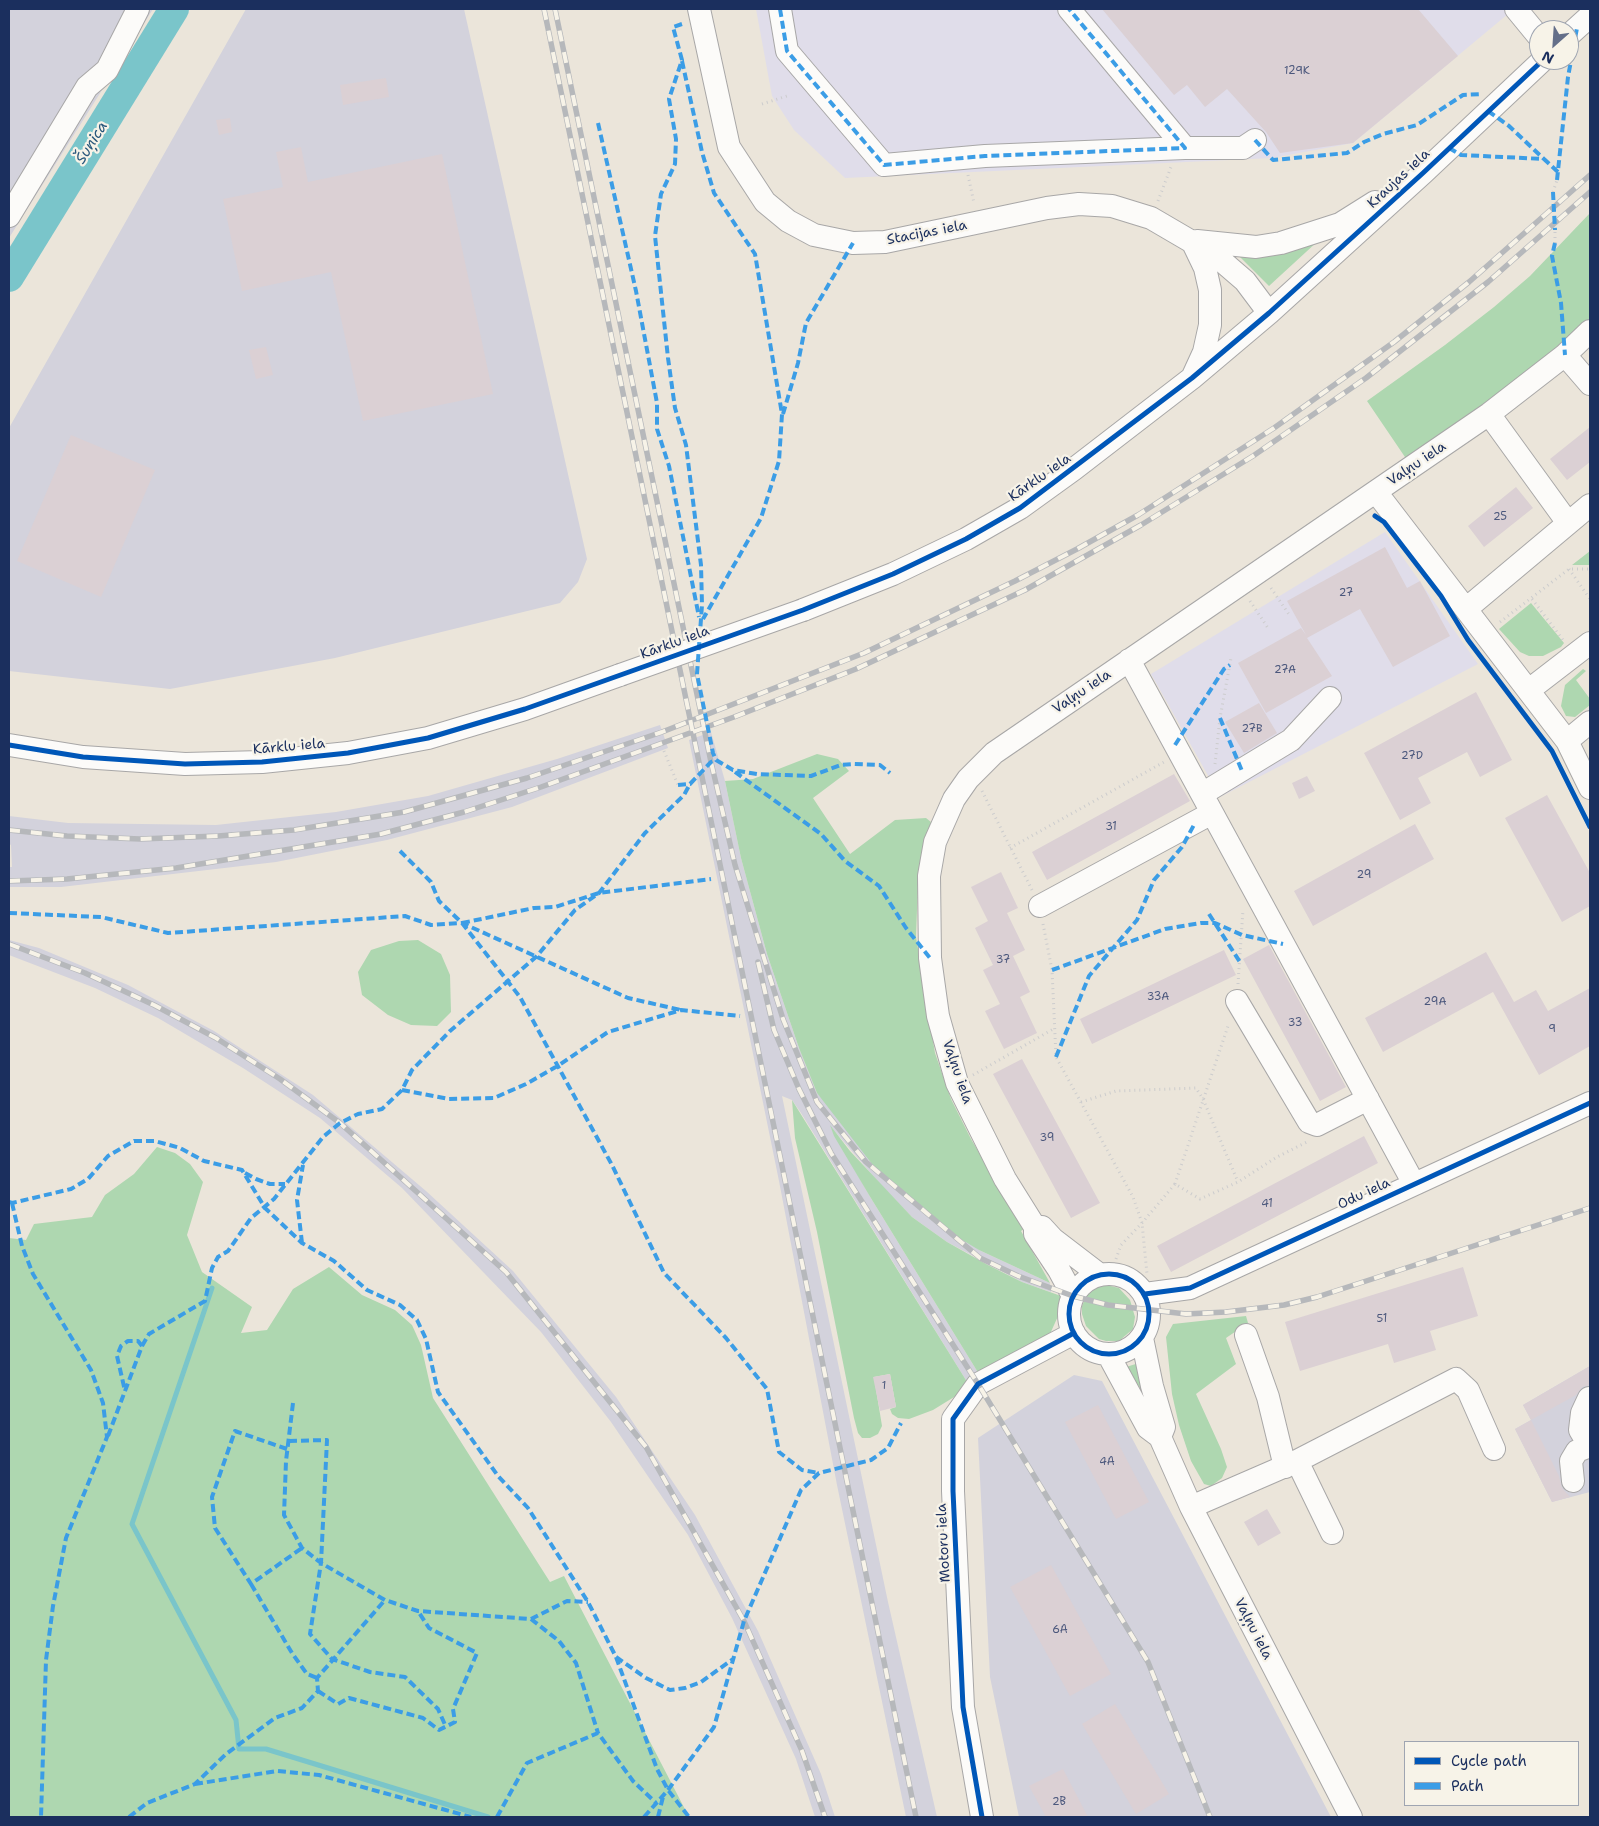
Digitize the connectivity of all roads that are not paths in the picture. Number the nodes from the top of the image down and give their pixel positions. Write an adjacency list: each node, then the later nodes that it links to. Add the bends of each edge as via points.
1 (138, 9): 13 (street, via 107,70 87,87)
2 (699, 9): 14 (street, Stacijas iela, via 729,148 765,202 788,221 814,235 853,243 885,242 1079,204 1112,206 1152,218)
3 (780, 9): 11 (street, via 787,51 884,165 985,156)
4 (1069, 9): 11 (street)
5 (1516, 9): 7 (street)
6 (1590, 16): 8 (street)
7 (1529, 24)
8 (1579, 26)
9 (1531, 70): 12 (street, Kraujas iela)
10 (1255, 140): 11 (street, via 1243,148)
11 (1185, 148)
12 (1423, 173): 14 (street, via 1340,224 1281,243 1256,247); 15 (street, Kraujas iela)
13 (9, 216)
14 (1192, 241): 15 (street, Stacijas iela, via 1245,281); 18 (street, via 1205,268 1210,299 1210,325 1204,352)
15 (1268, 313): 18 (street, Kārklu iela)
16 (1590, 331): 17 (street, Vaļņu iela)
17 (1564, 354): 19 (street); 20 (street, Vaļņu iela)
18 (1192, 378): 31 (street, Kārklu iela, bridge, via 1020,508 966,539 893,574 803,610 524,709 428,738 262,762 184,764 84,757)
19 (1590, 384)
20 (1489, 414): 21 (street, Vaļņu iela); 23 (street)
21 (1382, 500): 24 (street); 26 (street, Vaļņu iela)
22 (1590, 505): 23 (street)
23 (1568, 523): 24 (street)
24 (1466, 609): 27 (street)
25 (1583, 649): 27 (street)
26 (1129, 660): 33 (street, via 1180,754); 40 (street, Vaļņu iela, via 994,753 968,779 942,822 929,876 930,958 938,1016 957,1083 1001,1171)
27 (1529, 690): 30 (street)
28 (1330, 698): 33 (street, via 1291,740)
29 (1590, 722): 30 (street)
30 (1567, 740): 32 (street)
31 (9, 745)
32 (1590, 788)
33 (1207, 791): 34 (street)
34 (1212, 813): 35 (street); 37 (street)
35 (1040, 906)
36 (1237, 1000): 37 (street, via 1309,1122 1318,1124)
37 (1368, 1099): 39 (street)
38 (1590, 1103): 39 (street, Odu iela)
39 (1414, 1184): 42 (street, Odu iela, via 1190,1288)
40 (1035, 1227): 41 (street, via 1042,1227); 43 (street, Vaļņu iela, via 1035,1234)
41 (1100, 1275): 42 (street, via 1113,1274 1136,1284); 43 (street, via 1089,1279)
42 (1146, 1284): 46 (street, via 1149,1320)
43 (1073, 1296): 44 (street, via 1069,1308)
44 (1074, 1333): 47 (street, via 1094,1352); 56 (street, Motoru iela, via 978,1384 953,1418 963,1707)
45 (1246, 1335): 52 (street)
46 (1142, 1338): 47 (street, via 1121,1353); 49 (street, via 1164,1426)
47 (1108, 1354): 49 (street, via 1148,1428)
48 (1590, 1398): 50 (street, via 1582,1413 1580,1430)
49 (1160, 1438): 54 (street, Vaļņu iela)
50 (1590, 1446): 53 (street, via 1577,1450 1571,1462)
51 (1494, 1449): 52 (street, via 1468,1390 1456,1379)
52 (1291, 1464): 54 (street); 55 (street)
53 (1573, 1480)
54 (1191, 1507): 57 (street, Vaļņu iela)
55 (1332, 1533)
56 (982, 1817)
57 (1351, 1817)

